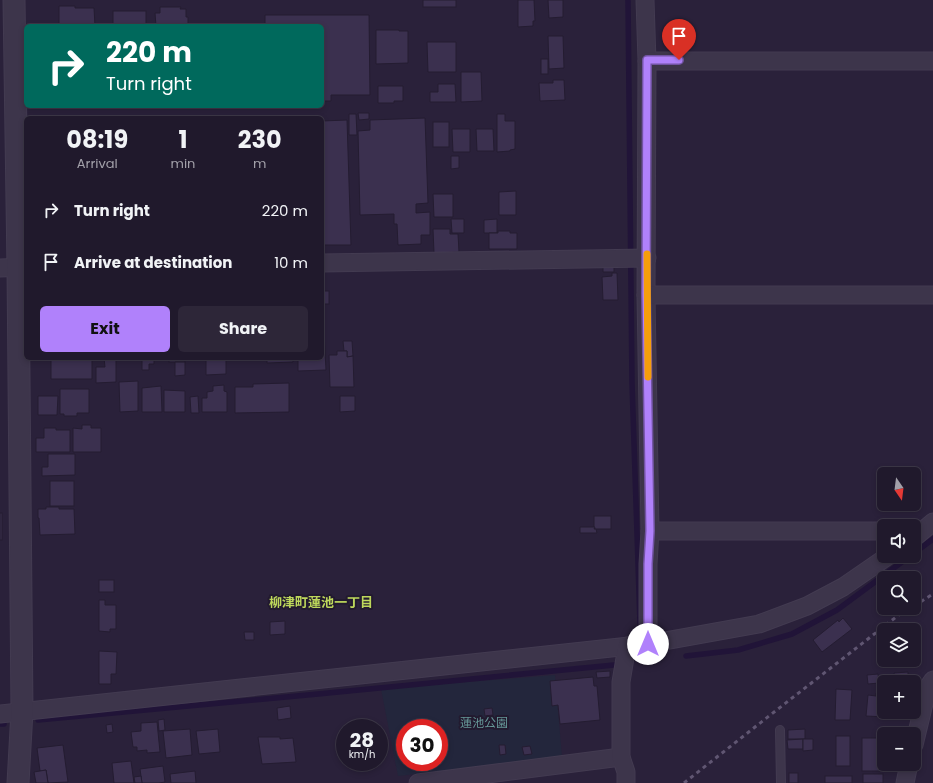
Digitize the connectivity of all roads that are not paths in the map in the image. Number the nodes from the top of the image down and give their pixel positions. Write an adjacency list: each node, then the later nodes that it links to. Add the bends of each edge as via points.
1 (14, 0): 7 (street)
2 (645, 0): 3 (street)
3 (647, 60): 4 (street); 5 (street)
4 (933, 61)
5 (646, 258): 6 (street); 8 (street)
6 (324, 263)
7 (15, 268): 18 (street)
8 (646, 294): 9 (street); 11 (street)
9 (933, 295)
10 (933, 522): 13 (street)
11 (650, 531): 12 (street); 15 (street)
12 (877, 531)
13 (921, 532)
14 (878, 563): 15 (street, via 843,587 807,606 759,624)
15 (648, 644): 16 (street)
16 (627, 646): 18 (street); 22 (street, via 621,682)
17 (933, 680): 20 (street, via 928,687)
18 (22, 712): 19 (street); 24 (street)
19 (0, 714)
20 (918, 727)
21 (780, 730): 27 (lane)
22 (621, 757): 25 (street); 26 (street, via 626,772)
23 (908, 771): 28 (street)
24 (18, 783)
25 (418, 783)
26 (626, 783)
27 (781, 783)
28 (905, 783)

